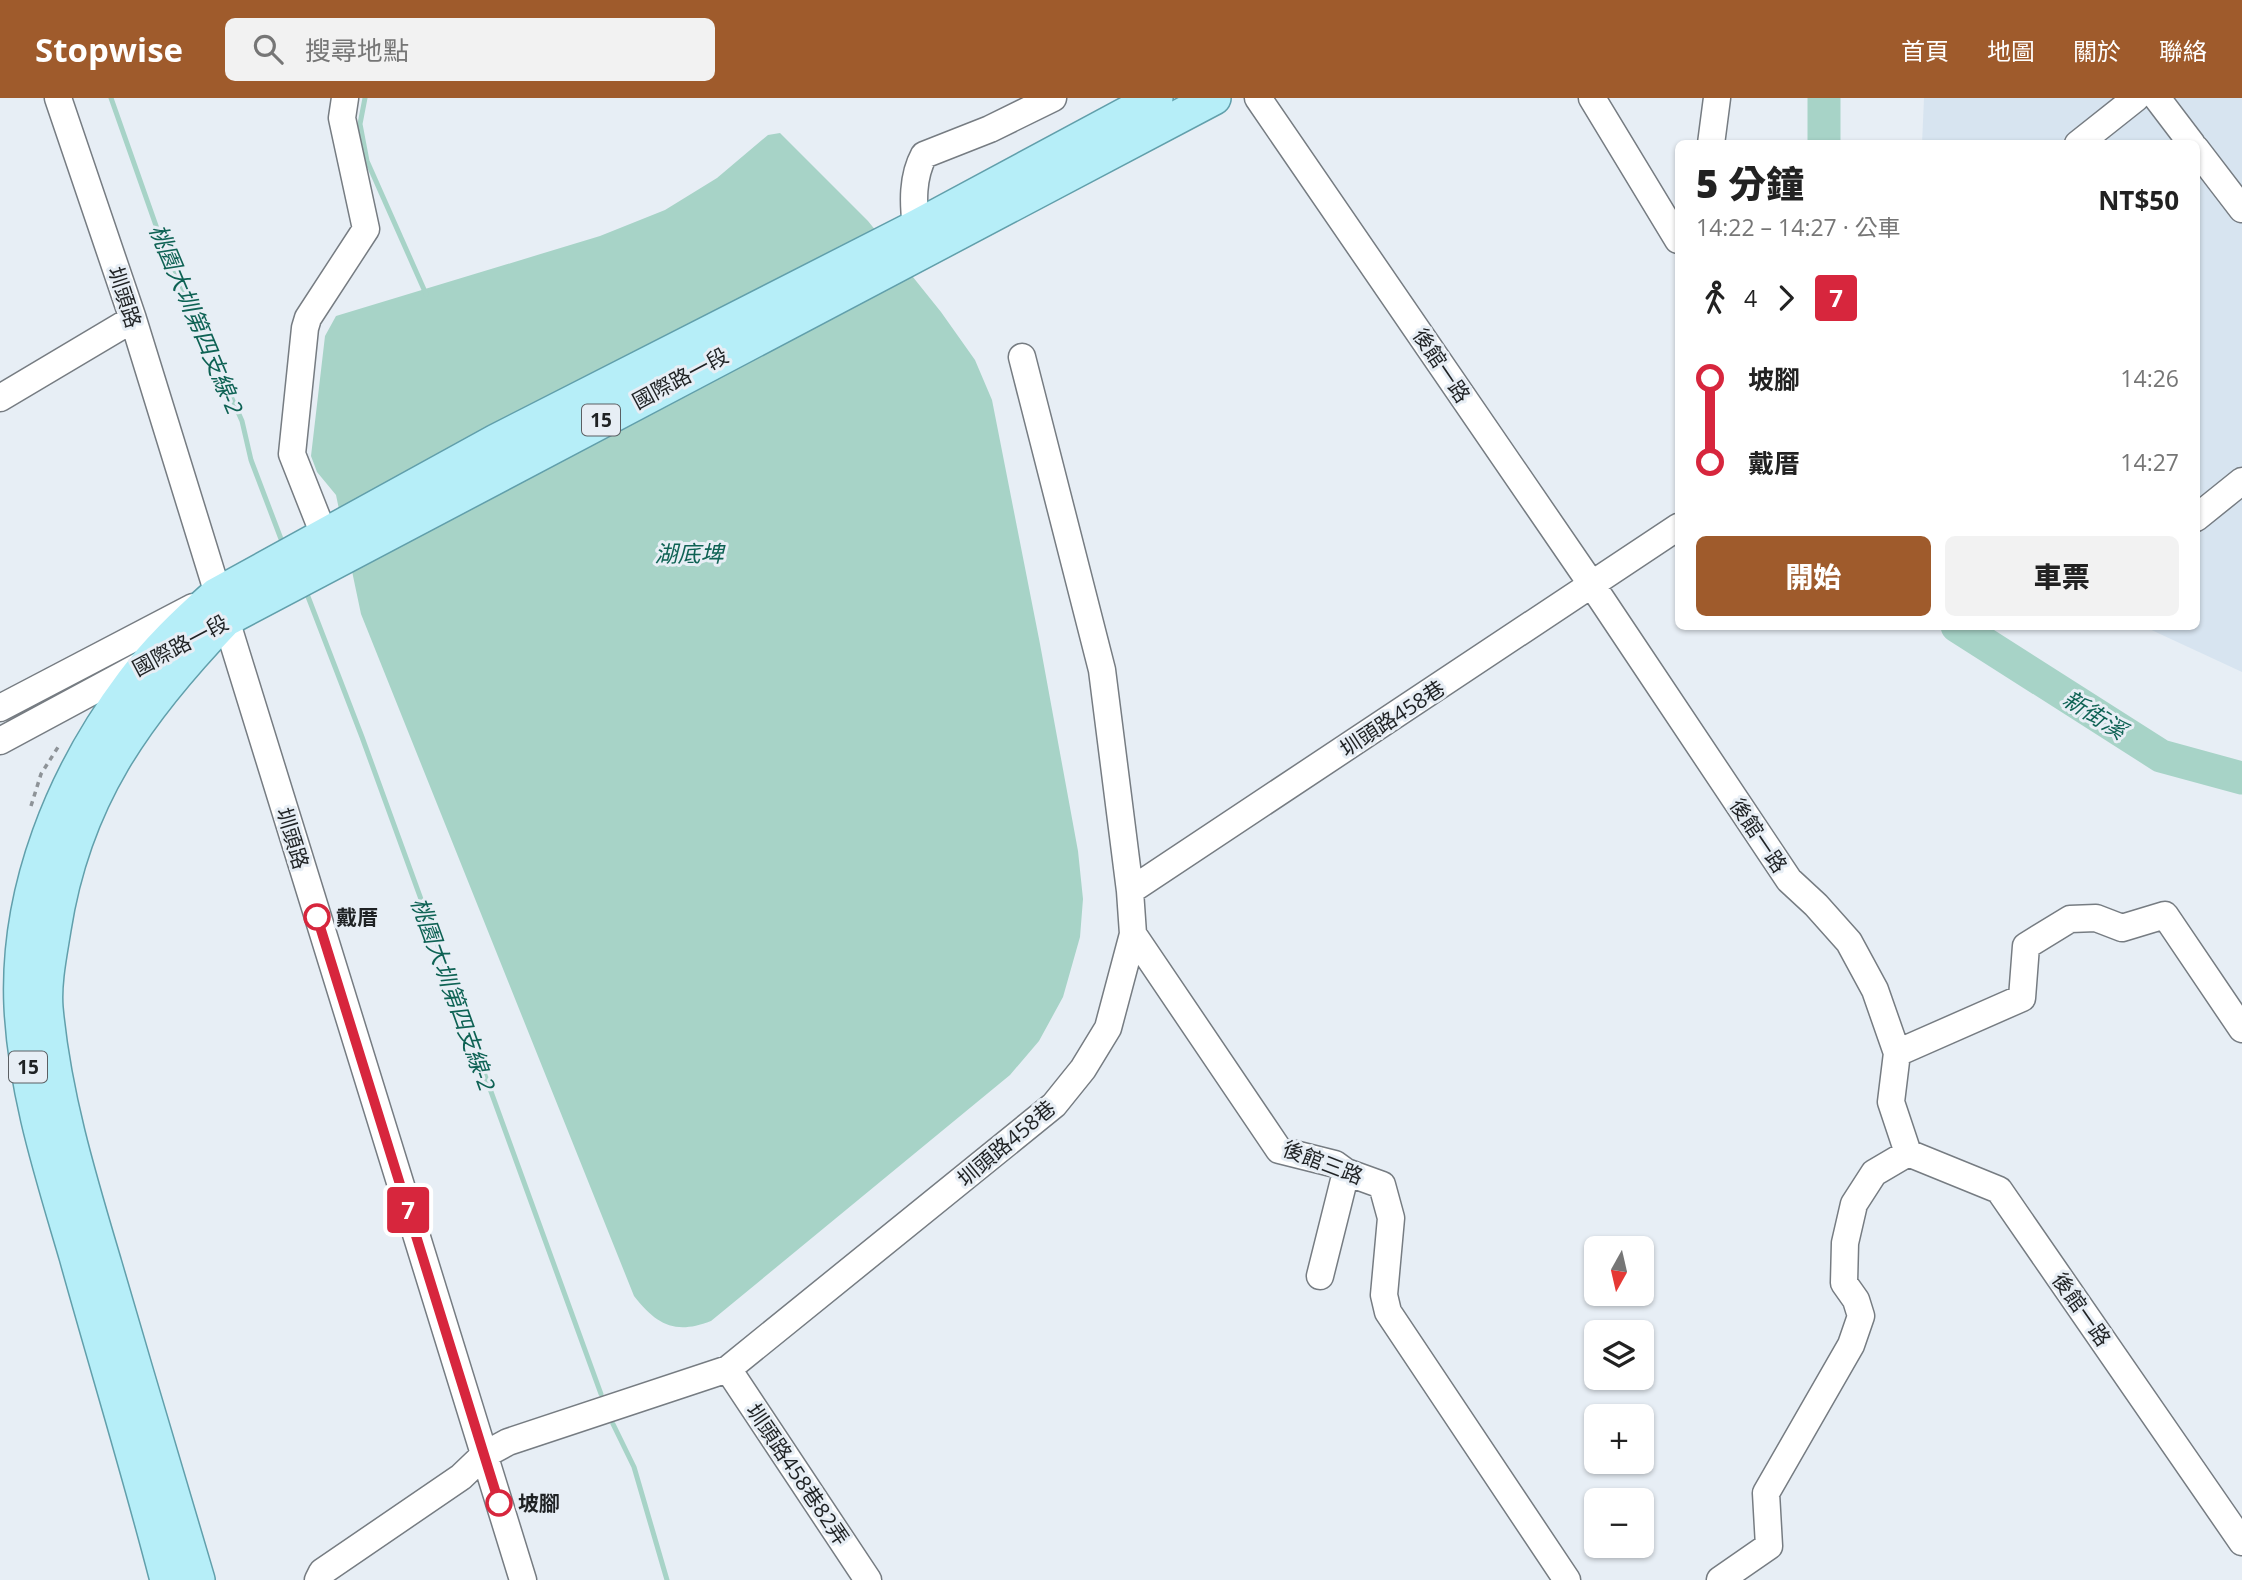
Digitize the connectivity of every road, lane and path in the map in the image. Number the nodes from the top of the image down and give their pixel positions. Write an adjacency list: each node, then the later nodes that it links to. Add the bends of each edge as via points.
1 (58, 98): 18 (street, 圳頭路)
2 (345, 98): 24 (street, via 342,118 366,229 309,318 292,454)
3 (1053, 98): 16 (street, via 990,130 924,155 913,205)
4 (1156, 98): 16 (main road, 國際路一段 / 15)
5 (1214, 98): 26 (main road, 國際路一段 / 15)
6 (1258, 98): 25 (street, 後館一路)
7 (1592, 98): 17 (street)
8 (1717, 98): 11 (street)
9 (2136, 98): 12 (street)
10 (2157, 98): 13 (street)
11 (1712, 140)
12 (2083, 140)
13 (2189, 140)
14 (2200, 154): 15 (street)
15 (2242, 209)
16 (916, 227): 24 (main road, 國際路一段 / 15, via 496,441)
17 (1675, 235)
18 (133, 320): 20 (street); 26 (street, 圳頭路)
19 (1022, 358): 30 (street, via 1102,670)
20 (4, 387)
21 (2242, 481): 22 (street)
22 (2200, 515)
23 (1675, 529): 25 (street, 圳頭路458巷)
24 (324, 535): 26 (main road, 國際路一段 / 15)
25 (1592, 585): 30 (street, 圳頭路458巷); 33 (street, 後館一路, via 1789,880 1849,942 1875,990)
26 (221, 608): 27 (main road, 15); 28 (street, 國際路一段); 38 (street, 圳頭路); 41 (main road, 15, via 120,747 95,793 60,889 46,1004 54,1075 75,1164)
27 (150, 660): 29 (street, 國際路一段); 40 (main road, 15, via 90,750 49,835 33,882 21,1005 37,1120)
28 (0, 708)
29 (0, 741)
30 (1130, 891): 31 (street, 圳頭路458巷)
31 (1133, 934): 35 (street, 後館三路, via 1279,1150 1335,1164); 37 (street, 圳頭路458巷, via 1108,1028 1054,1105)
32 (2242, 1030): 33 (street, via 2165,915 2122,928 2096,918 2070,919 2026,946 2022,998)
33 (1897, 1053): 34 (street, 後館一路, via 1891,1102)
34 (1908, 1153): 39 (street, 後館一路, via 2000,1190); 46 (street, via 1874,1173 1854,1203 1845,1243 1844,1283 1861,1316 1851,1345 1766,1493 1769,1546)
35 (1346, 1172): 36 (street); 45 (street, 後館三路, via 1381,1185 1391,1218 1384,1295 1388,1312)
36 (1320, 1276)
37 (728, 1369): 38 (street, 圳頭路458巷, via 508,1442); 44 (street, 圳頭路458巷82弄)
38 (484, 1455): 42 (street, 圳頭路458巷, via 461,1477 321,1572); 43 (street, 圳頭路)
39 (2242, 1542)
40 (167, 1580)
41 (198, 1580)
42 (318, 1580)
43 (523, 1580)
44 (868, 1580)
45 (1567, 1580)
46 (1720, 1580)

